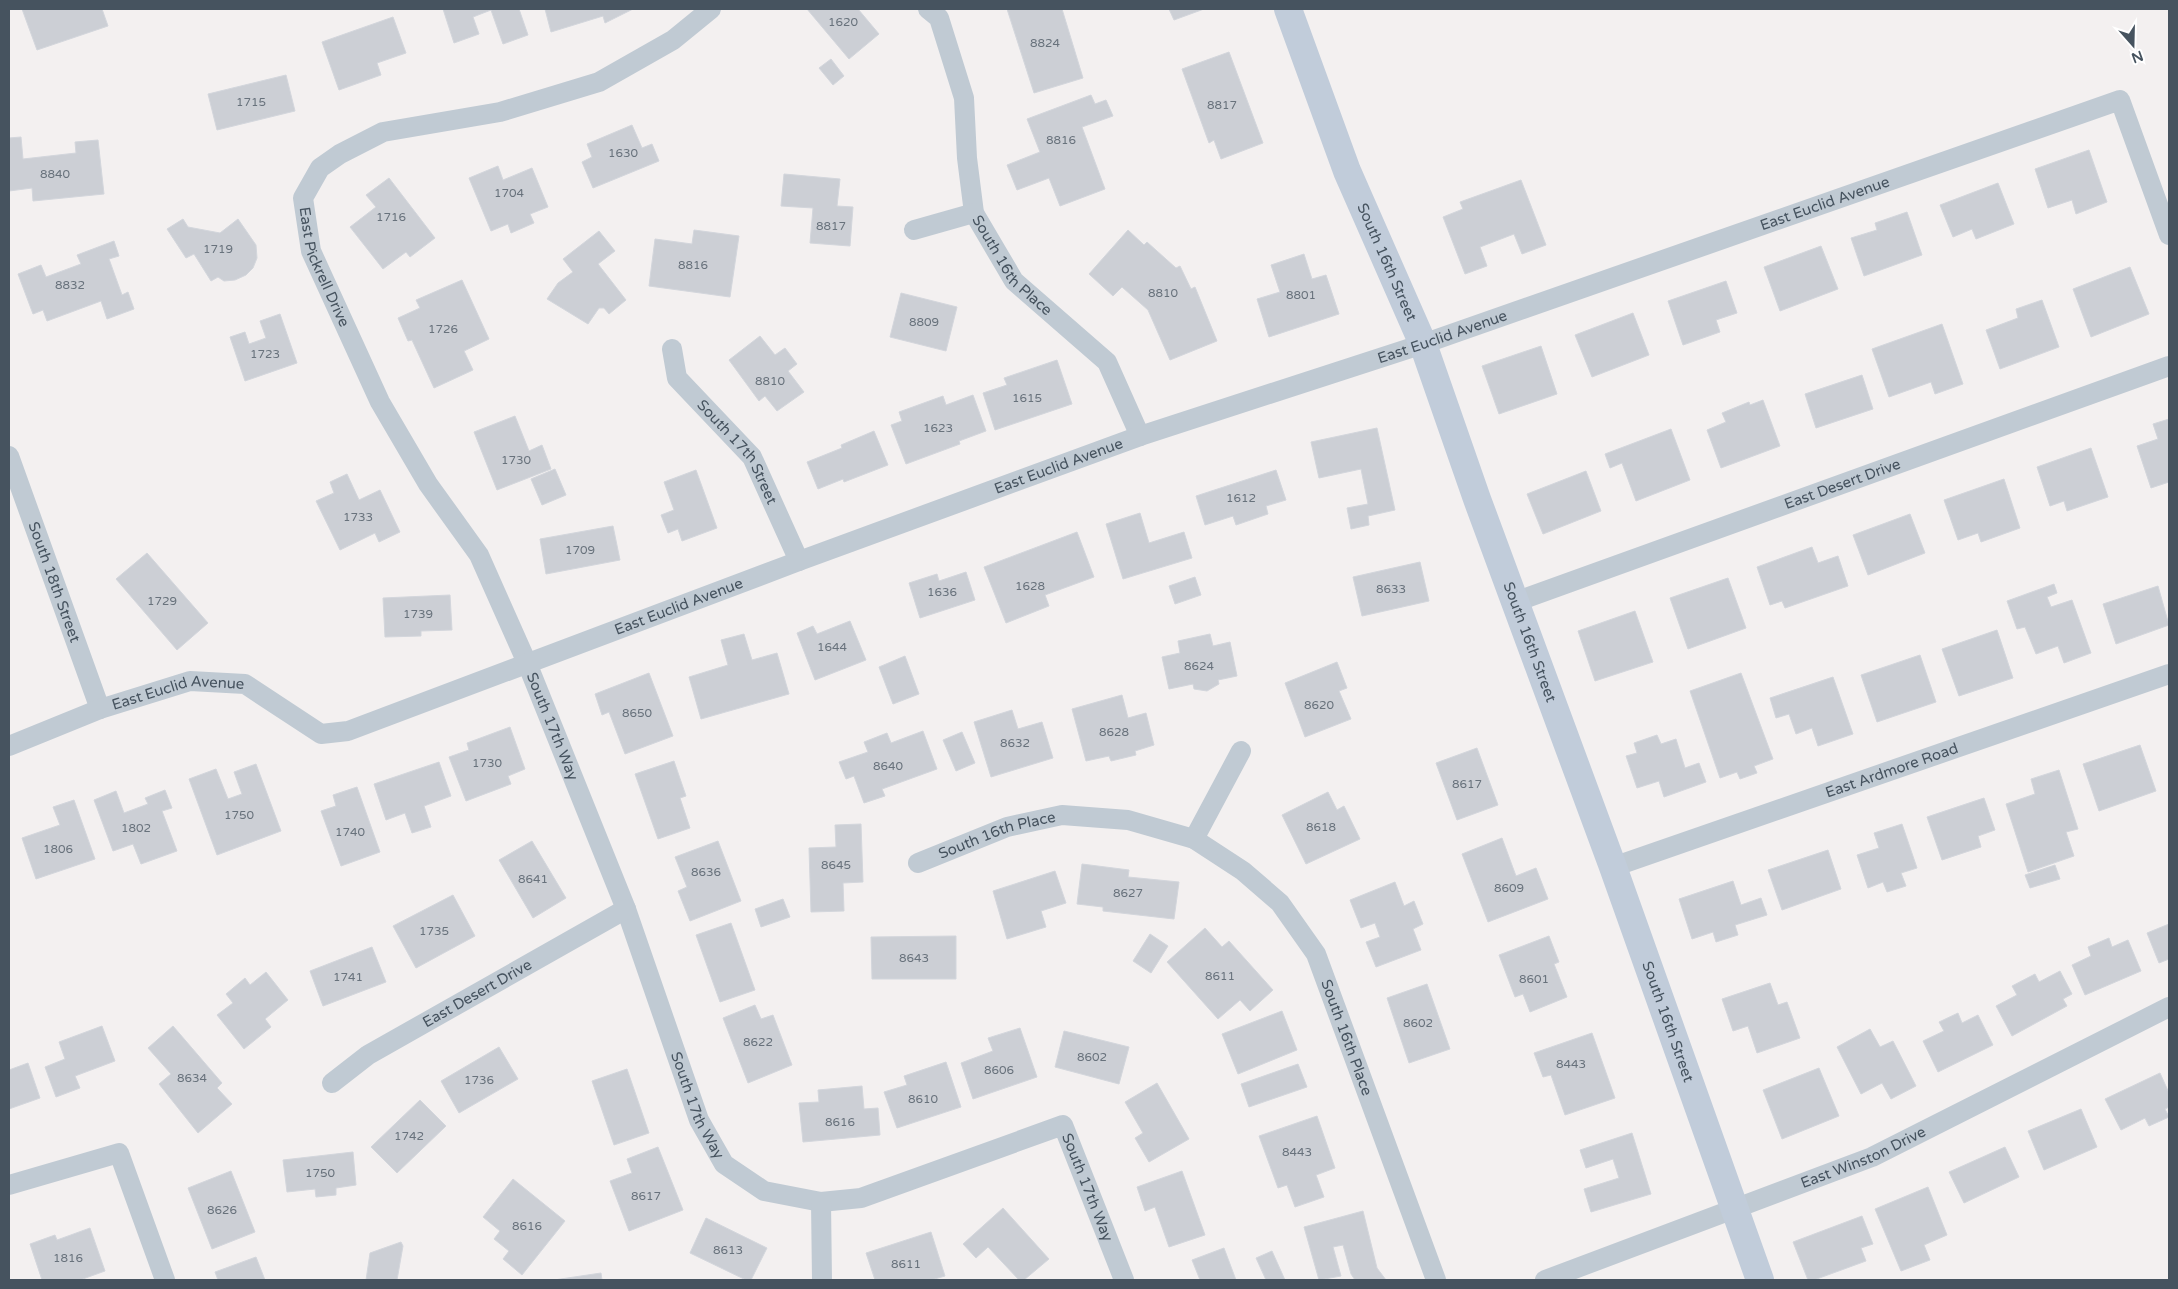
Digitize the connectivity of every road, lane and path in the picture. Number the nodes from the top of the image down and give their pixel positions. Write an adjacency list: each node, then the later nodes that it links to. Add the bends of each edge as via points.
1 (711, 9): 14 (street, East Pickrell Drive, via 674,40 598,82 500,112 383,132 320,168 303,198 311,251 380,402 428,484 479,555)
2 (928, 9): 4 (street, South 16th Place, via 939,18 964,98)
3 (1288, 9): 7 (main road, South 16th Street, via 1347,171)
4 (974, 213): 5 (street); 10 (street, South 16th Place, via 1014,281 1107,362)
5 (914, 230)
6 (2169, 235): 7 (street, East Euclid Avenue, via 2120,100)
7 (1422, 344): 10 (street, East Euclid Avenue); 13 (main road, South 16th Street)
8 (672, 348): 12 (street, South 17th Street, via 677,378 752,457)
9 (2169, 366): 13 (street, East Desert Drive)
10 (1140, 436): 12 (street, East Euclid Avenue)
11 (9, 456): 16 (street, South 18th Street)
12 (798, 561): 14 (street, East Euclid Avenue)
13 (1515, 602): 21 (main road, South 16th Street)
14 (527, 663): 16 (street, East Euclid Avenue, via 348,731 321,734 245,684 190,681); 22 (street, South 17th Way)
15 (2169, 674): 21 (street, East Ardmore Road)
16 (100, 709): 17 (street, East Euclid Avenue)
17 (9, 746)
18 (1241, 751): 19 (street)
19 (1194, 839): 20 (street, South 16th Place, via 1128,820 1062,815 1007,826); 31 (street, South 16th Place, via 1243,871 1280,903 1316,954)
20 (918, 863)
21 (1613, 867): 27 (main road, South 16th Street)
22 (626, 909): 24 (street, East Desert Drive, via 368,1055); 26 (street, South 17th Way, via 699,1120 724,1164 764,1191)
23 (2169, 1007): 27 (street, East Winston Drive, via 1872,1157)
24 (332, 1083)
25 (9, 1185): 28 (street, via 119,1154)
26 (821, 1202): 29 (street); 30 (street, South 17th Way, via 861,1198 1063,1125)
27 (1734, 1208): 32 (street, East Winston Drive); 33 (main road, South 16th Street)
28 (165, 1280)
29 (822, 1280)
30 (1124, 1280)
31 (1436, 1280)
32 (1545, 1280)
33 (1760, 1280)

